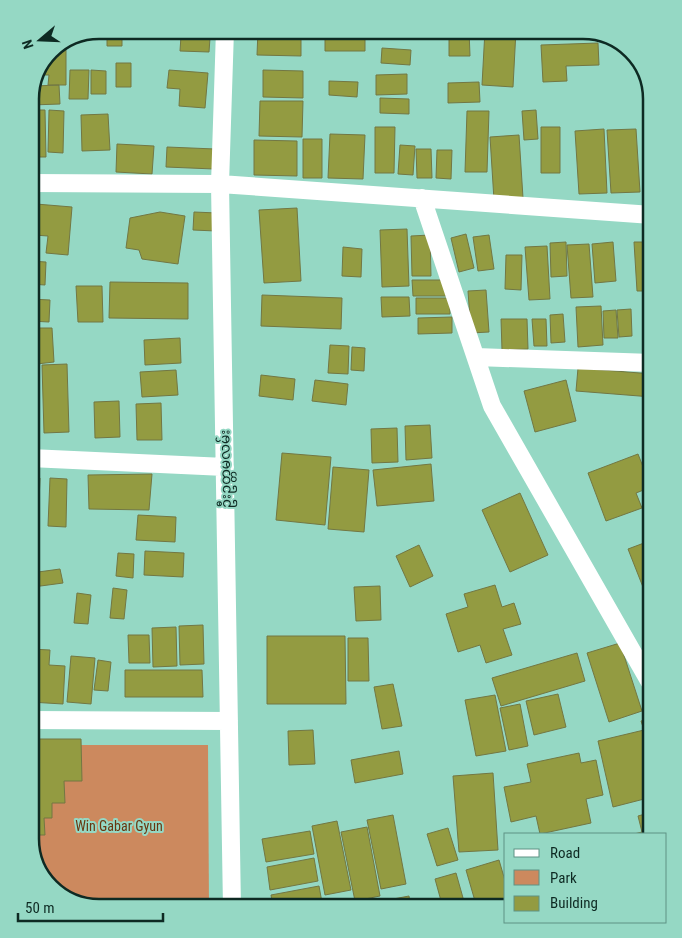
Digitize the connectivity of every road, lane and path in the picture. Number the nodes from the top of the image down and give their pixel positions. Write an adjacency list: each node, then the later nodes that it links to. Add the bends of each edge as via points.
1 (225, 39): 3 (street, ဦးဥတ္တမလမ်း)
2 (39, 183): 3 (street)
3 (220, 184): 4 (street); 9 (street, ဦးဥတ္တမလမ်း)
4 (422, 198): 5 (street); 6 (street)
5 (643, 214)
6 (476, 357): 7 (street); 10 (street, via 492,406)
7 (643, 363)
8 (39, 458): 9 (street)
9 (225, 467): 12 (street, ဦးဥတ္တမလမ်း)
10 (643, 670)
11 (39, 720): 12 (street)
12 (229, 721): 13 (street, ဦးဥတ္တမလမ်း)
13 (232, 899)

